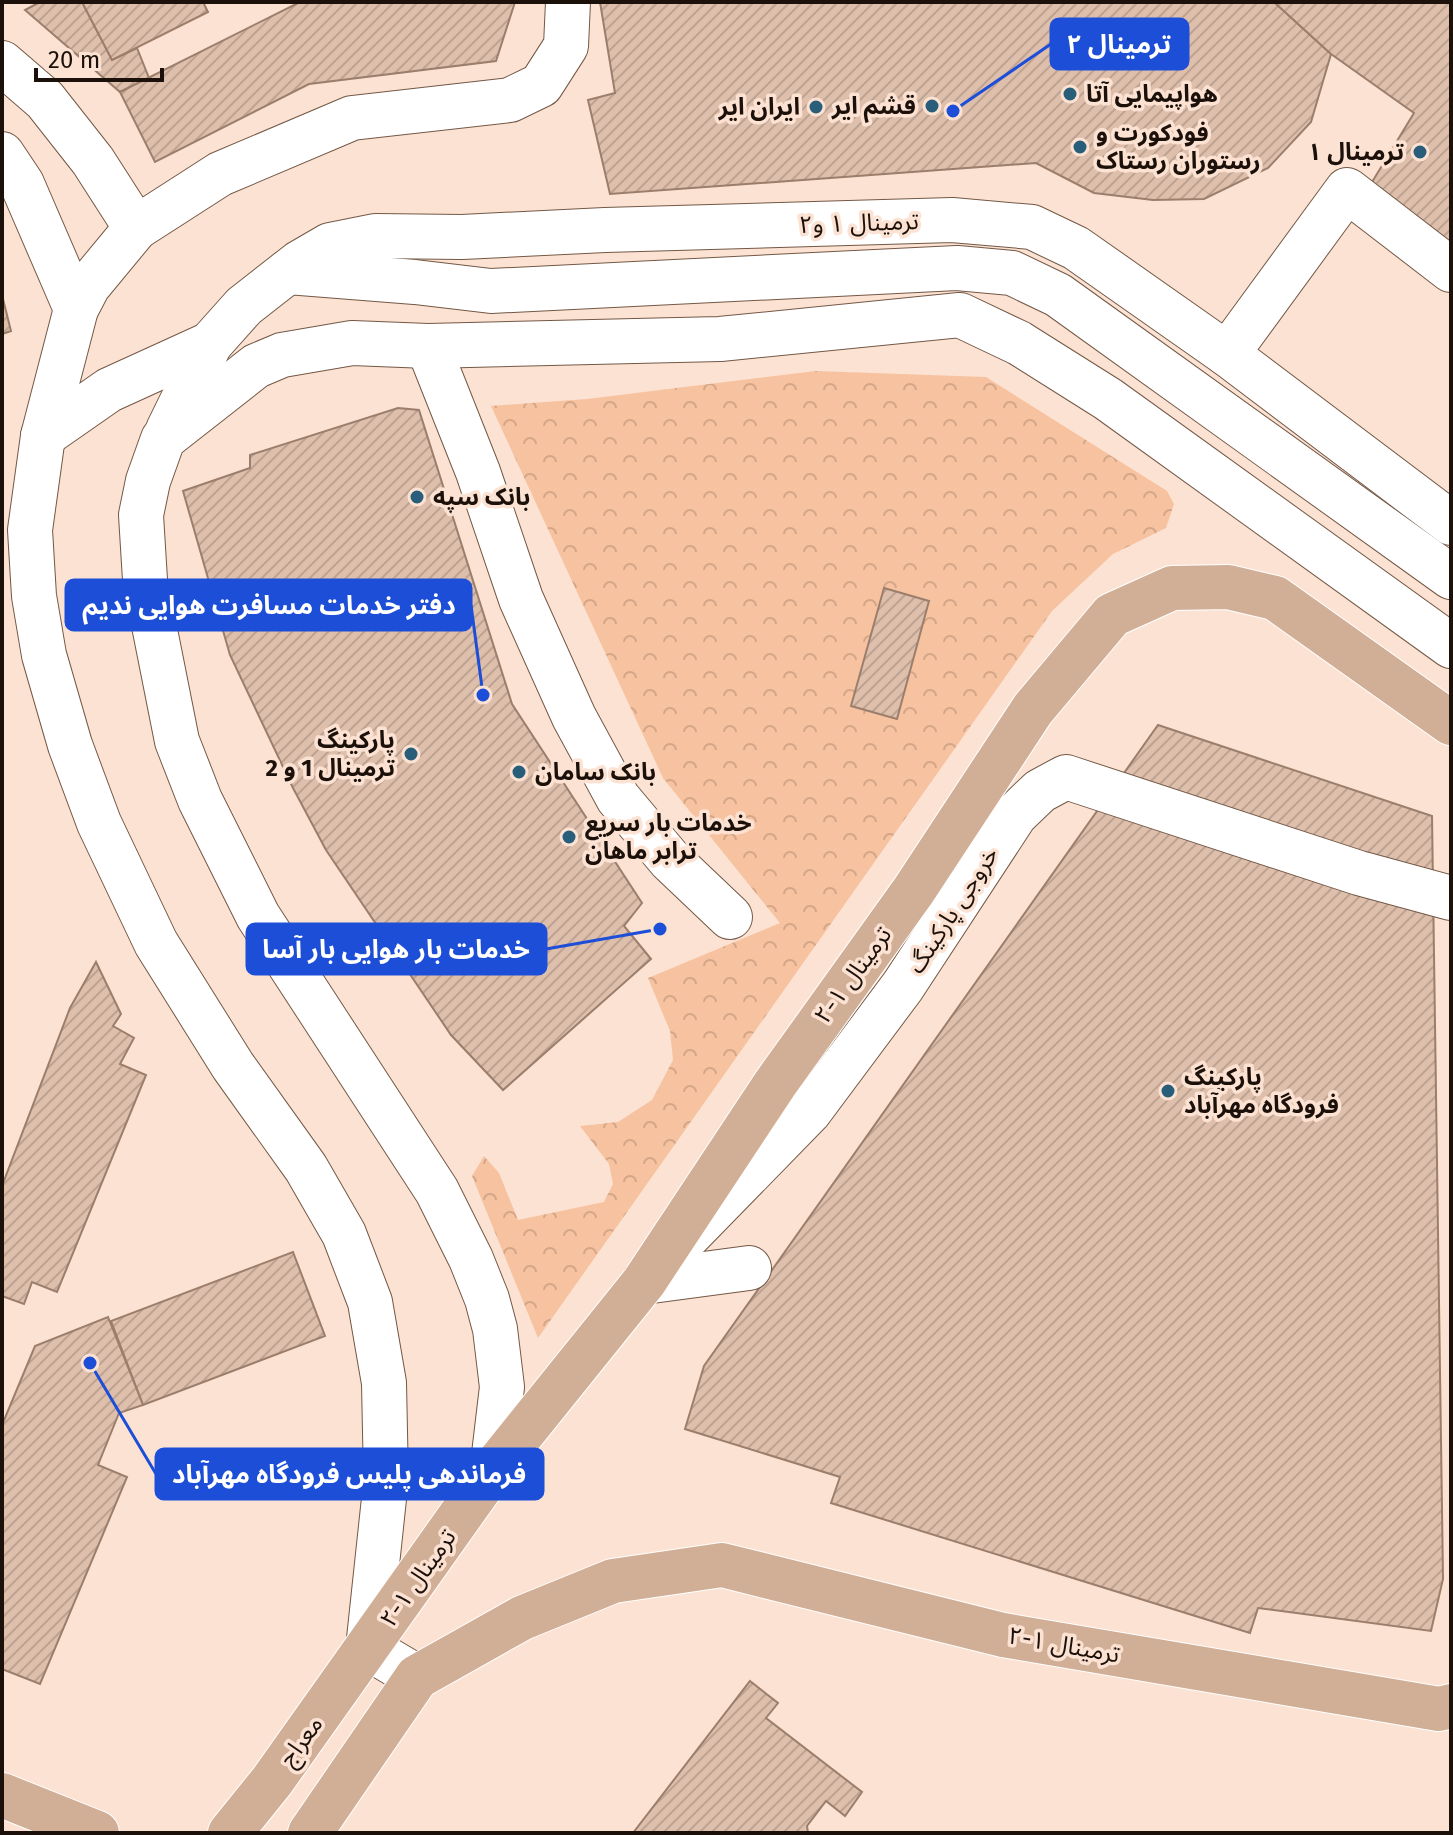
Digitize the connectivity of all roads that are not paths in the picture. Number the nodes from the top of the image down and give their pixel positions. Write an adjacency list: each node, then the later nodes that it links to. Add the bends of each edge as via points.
1 (568, 2): 4 (street, via 566,46 541,85 510,100 352,118 220,174)
2 (2, 63): 4 (street, via 45,100)
3 (2, 154): 7 (street, via 22,184)
4 (136, 228): 7 (street, via 88,286)
5 (1451, 270): 10 (street, via 1347,190)
6 (288, 272): 8 (street, ترمینال ۱ و۲, via 244,306); 10 (street, ترمینال ۱ و۲, via 330,245 375,236 952,220 1032,227 1076,248); 14 (street, via 491,291 957,268 1012,273 1058,295)
7 (76, 309): 11 (street)
8 (210, 344): 11 (street, via 109,390); 12 (street)
9 (428, 346): 12 (street, via 352,343 282,355 256,366); 15 (street, via 720,339 960,315 1019,343 1108,399); 18 (street, via 521,599 574,717 618,798 670,860)
10 (1227, 354): 13 (street, ترمینال ۱ و۲)
11 (43, 436): 22 (street, via 30,530 34,596 44,655 99,823 156,943 344,1234 370,1302 384,1383 386,1480)
12 (163, 439): 21 (street, via 141,515 145,580 177,741 258,916 437,1191 471,1259 491,1314 502,1387)
13 (1451, 523)
14 (1451, 577)
15 (1451, 646)
16 (1451, 723): 20 (main road, ترمینال ۱-۲, via 1275,598 1228,587 1172,588 1112,615 1033,709)
17 (1451, 898): 20 (street, خروجی پارکینگ, via 1066,777 1040,791 1015,815 903,986 809,1112)
18 (730, 917)
19 (749, 1268): 20 (street)
20 (644, 1282): 21 (main road, ترمینال ۱-۲)
21 (492, 1471): 22 (main road, ترمینال ۱-۲)
22 (368, 1648): 23 (street); 27 (main road, معراج)
23 (417, 1677): 24 (main road, ترمینال ۱-۲, via 522,1618 613,1581 722,1565 1003,1635 1439,1709); 28 (main road)
24 (1451, 1706)
25 (2, 1795): 26 (main road)
26 (97, 1833)
27 (230, 1833)
28 (310, 1833)

